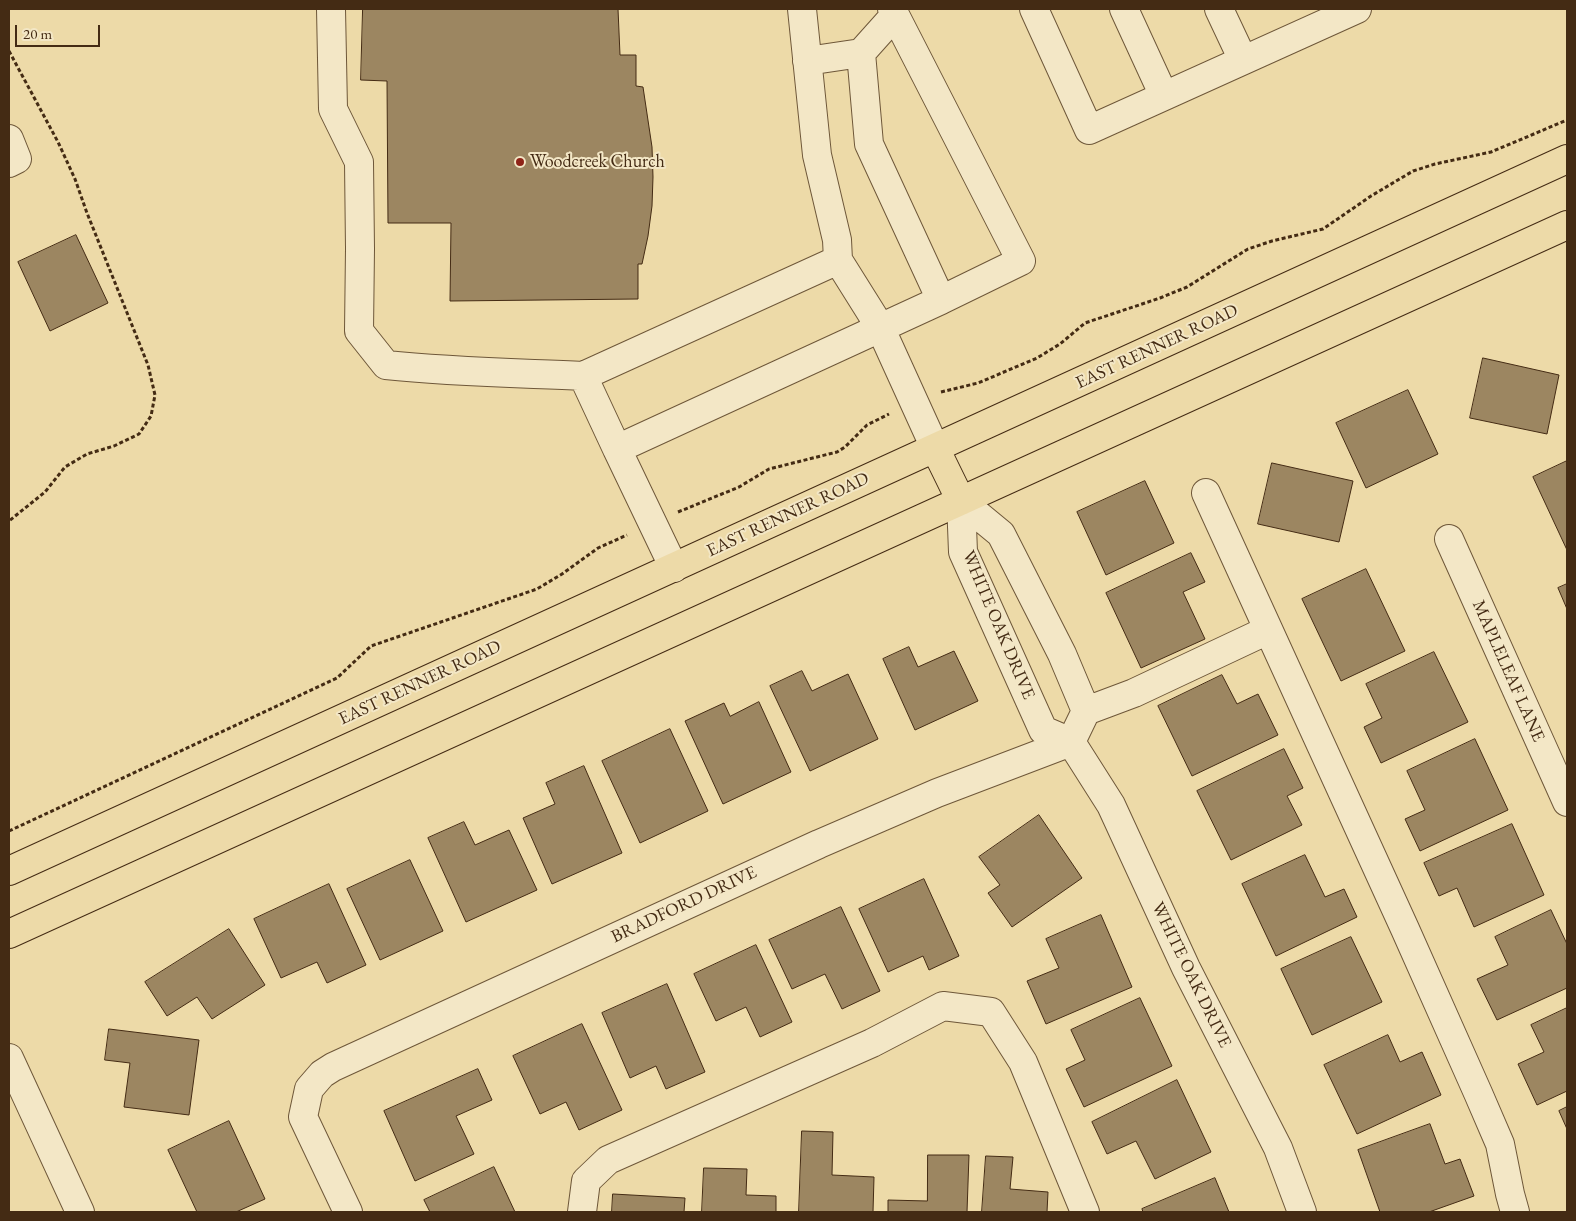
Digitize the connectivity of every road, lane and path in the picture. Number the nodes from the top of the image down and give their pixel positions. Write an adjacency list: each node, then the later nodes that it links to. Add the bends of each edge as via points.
1 (331, 9): 20 (street, via 333,109 359,162 359,331 386,365)
2 (802, 9): 12 (street)
3 (1034, 9): 13 (street, via 1089,130)
4 (1124, 9): 13 (street)
5 (1219, 9): 11 (street)
6 (1357, 9): 8 (street)
7 (893, 12): 10 (street); 18 (street, via 1021,261)
8 (1313, 18): 11 (street)
9 (9, 50): 26 (path, via 76,179 148,365 155,395 151,416 139,434 88,454 65,467 45,492)
10 (862, 53): 12 (street); 18 (street, via 869,144)
11 (1243, 60): 13 (street)
12 (807, 61): 17 (street, via 817,156 837,240)
13 (1164, 96)
14 (1567, 120): 21 (path, via 1491,152 1413,171 1323,229 1248,249 1187,287 1084,323 1060,344 1037,358 978,383 945,390)
15 (1567, 159): 22 (main road, EAST RENNER ROAD)
16 (1567, 225): 25 (main road)
17 (838, 260): 19 (street); 20 (street)
18 (940, 300): 19 (street)
19 (880, 327): 21 (street); 23 (street)
20 (583, 376): 23 (street)
21 (915, 403): 22 (street); 27 (path, via 867,424 837,452 769,469 739,488)
22 (935, 448): 25 (main road); 29 (main road, EAST RENNER ROAD)
23 (616, 450): 27 (street)
24 (1206, 493): 30 (street)
25 (961, 500): 31 (street, WHITE OAK DRIVE, via 1001,534 1062,654); 32 (street, WHITE OAK DRIVE, via 963,552 1012,664 1043,730); 36 (main road)
26 (9, 521)
27 (652, 523): 29 (street); 34 (path, via 598,548 537,588 372,646 337,678)
28 (1449, 540): 33 (street, MAPLELEAF LANE)
29 (674, 568): 35 (main road, EAST RENNER ROAD)
30 (1268, 630): 31 (street, via 1134,693); 43 (street, via 1500,1144)
31 (1086, 711): 32 (street)
32 (1071, 742): 39 (street, BRADFORD DRIVE, via 937,794 708,894 322,1074 309,1089 303,1117); 42 (street, WHITE OAK DRIVE, via 1111,805 1186,968 1278,1148)
33 (1567, 802)
34 (9, 831)
35 (9, 871)
36 (9, 934)
37 (9, 1058): 38 (street)
38 (80, 1212)
39 (348, 1212)
40 (582, 1212): 41 (street, via 586,1181 608,1160 872,1043 943,1006 991,1012 1023,1062)
41 (1085, 1212)
42 (1302, 1212)
43 (1515, 1212)

